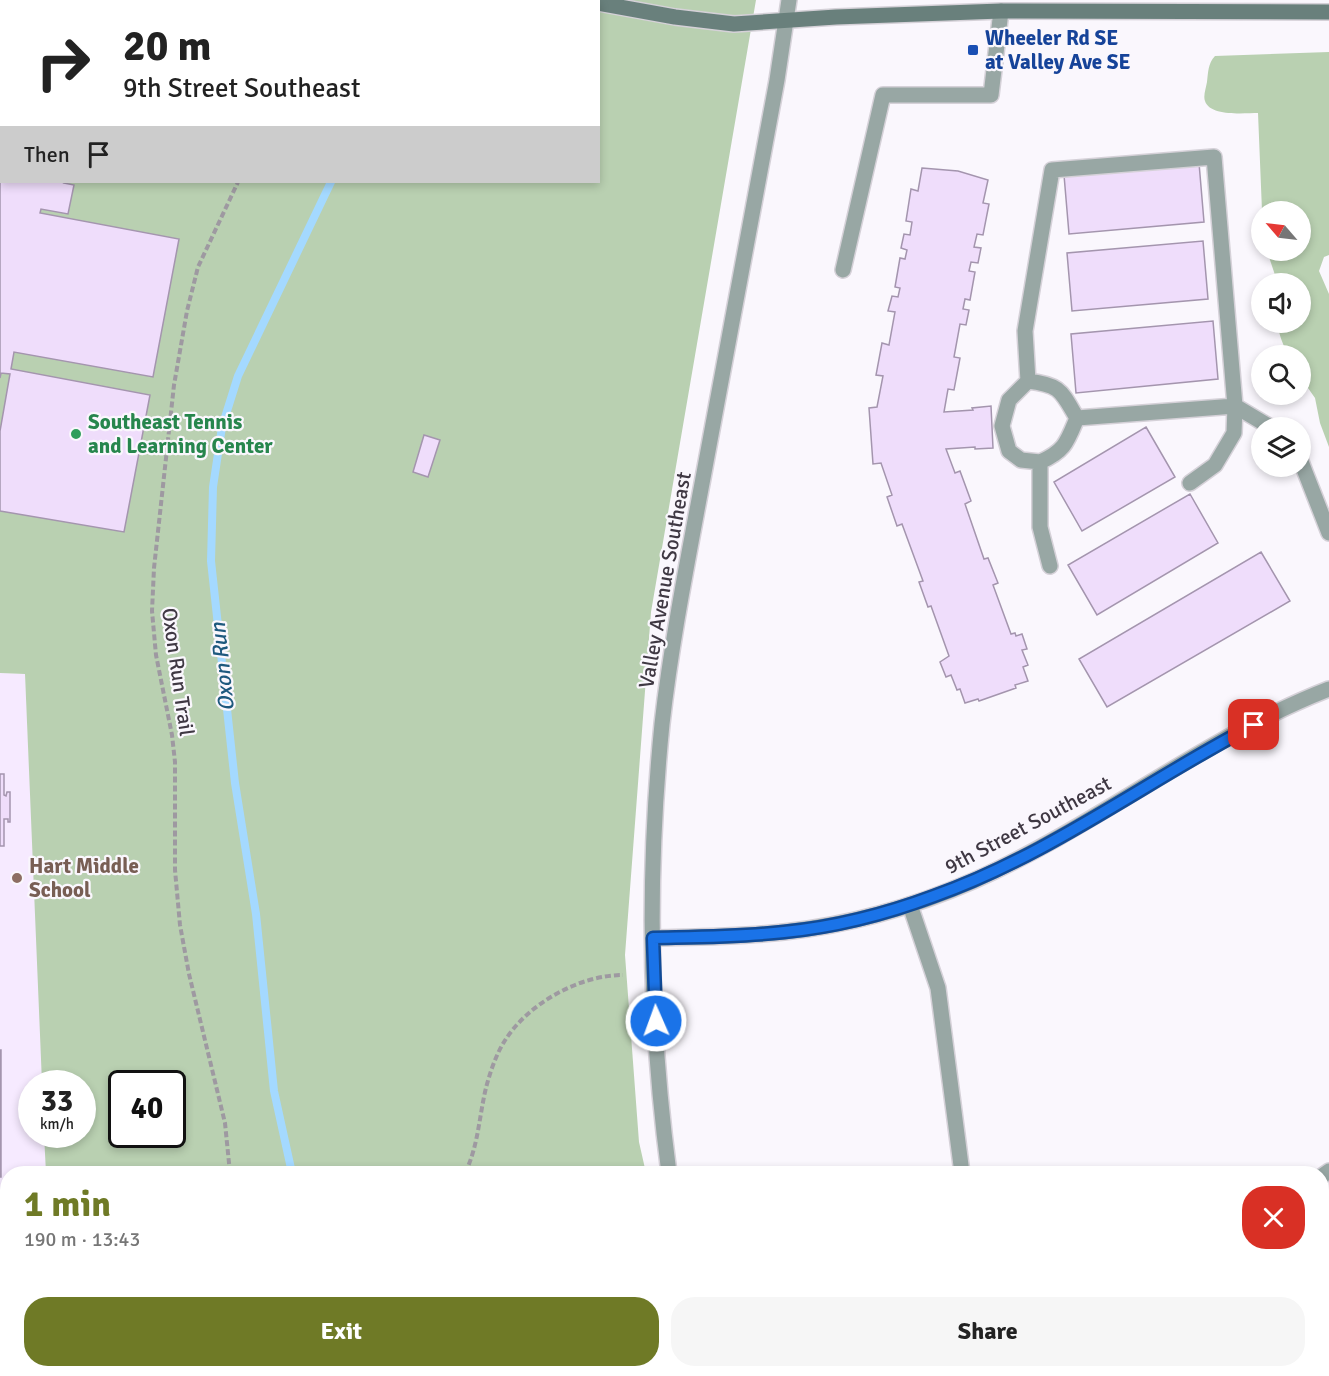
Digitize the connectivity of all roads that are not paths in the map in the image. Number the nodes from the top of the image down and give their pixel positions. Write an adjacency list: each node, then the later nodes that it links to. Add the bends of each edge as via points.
1 (789, 0): 6 (street, Valley Avenue Southeast)
2 (600, 3): 6 (main road, via 723,23)
3 (1124, 7): 4 (main road); 5 (main road)
4 (1001, 12): 6 (main road); 7 (street, via 991,95 883,95)
5 (1329, 12)
6 (786, 21): 19 (street, Valley Avenue Southeast, via 671,660 656,805)
7 (843, 270)
8 (1028, 381): 9 (street, via 1025,331 1052,170 1214,157); 11 (street, via 1048,384 1062,392); 12 (street, via 1009,400 1002,426 1010,451 1021,460)
9 (1235, 406): 10 (street); 11 (street); 14 (street, via 1234,433 1215,465)
10 (1254, 417)
11 (1077, 418): 12 (street, via 1058,455)
12 (1040, 462): 16 (street, via 1040,527)
13 (1307, 477): 15 (street)
14 (1190, 483)
15 (1329, 533)
16 (1050, 566)
17 (1329, 689): 18 (street, 9th Street Southeast, via 1223,741 1027,854)
18 (910, 905): 19 (street, 9th Street Southeast, via 786,932); 21 (street, via 938,988)
19 (653, 938): 20 (street, Valley Avenue Southeast, via 657,1056)
20 (668, 1166)
21 (961, 1166)

